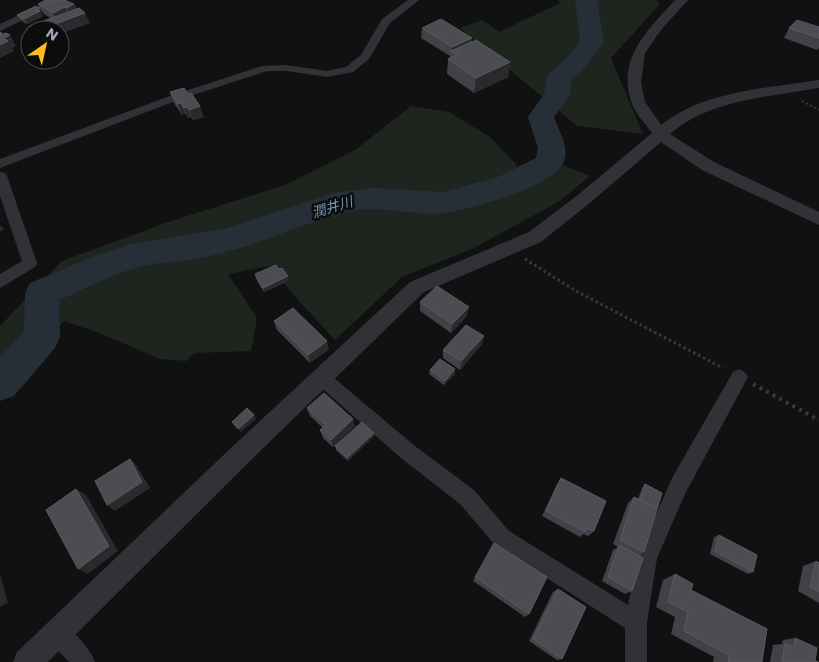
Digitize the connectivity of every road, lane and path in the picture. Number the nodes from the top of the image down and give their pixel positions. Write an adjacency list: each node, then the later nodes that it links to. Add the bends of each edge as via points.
1 (60, 0): 4 (street)
2 (414, 0): 7 (street, via 386,21 366,58 349,70 327,74 266,68 174,98)
3 (682, 0): 6 (street, via 638,53 634,83 638,102)
4 (0, 28)
5 (819, 84): 6 (street, via 735,98 708,106 678,119)
6 (660, 134): 9 (street, via 708,166); 10 (street, via 535,237)
7 (0, 164)
8 (0, 176): 11 (street, via 30,264)
9 (819, 219)
10 (508, 248): 12 (path, via 576,291); 13 (street, via 417,287)
11 (0, 282)
12 (739, 377): 14 (path); 15 (street, via 679,485 647,558)
13 (322, 378): 15 (street, via 408,452 467,496 502,538); 16 (street)
14 (819, 420)
15 (636, 622): 19 (street)
16 (58, 634): 17 (street); 18 (street)
17 (27, 662)
18 (84, 662)
19 (636, 662)

